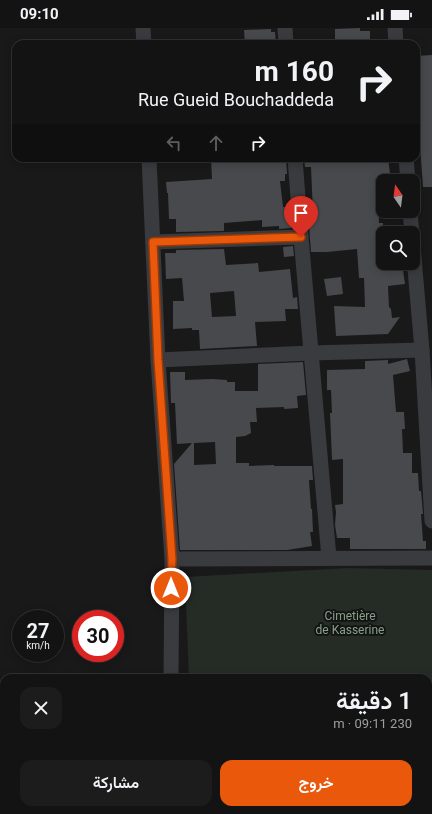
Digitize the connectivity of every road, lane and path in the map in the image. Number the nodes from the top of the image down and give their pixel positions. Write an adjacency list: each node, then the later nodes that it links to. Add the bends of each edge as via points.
1 (143, 28): 4 (street)
2 (285, 28): 5 (street)
3 (395, 28): 6 (street)
4 (144, 40)
5 (286, 40)
6 (396, 40)
7 (149, 162): 12 (street)
8 (295, 162): 11 (street)
9 (406, 162): 10 (street)
10 (407, 174)
11 (301, 237): 12 (street); 15 (street)
12 (153, 242): 16 (street)
13 (415, 270): 14 (street)
14 (422, 350): 15 (street); 17 (street)
15 (311, 353): 16 (street); 18 (street)
16 (158, 360): 20 (street)
17 (432, 521)
18 (329, 558): 19 (street); 20 (street)
19 (432, 558)
20 (172, 559): 21 (street)
21 (171, 674)

